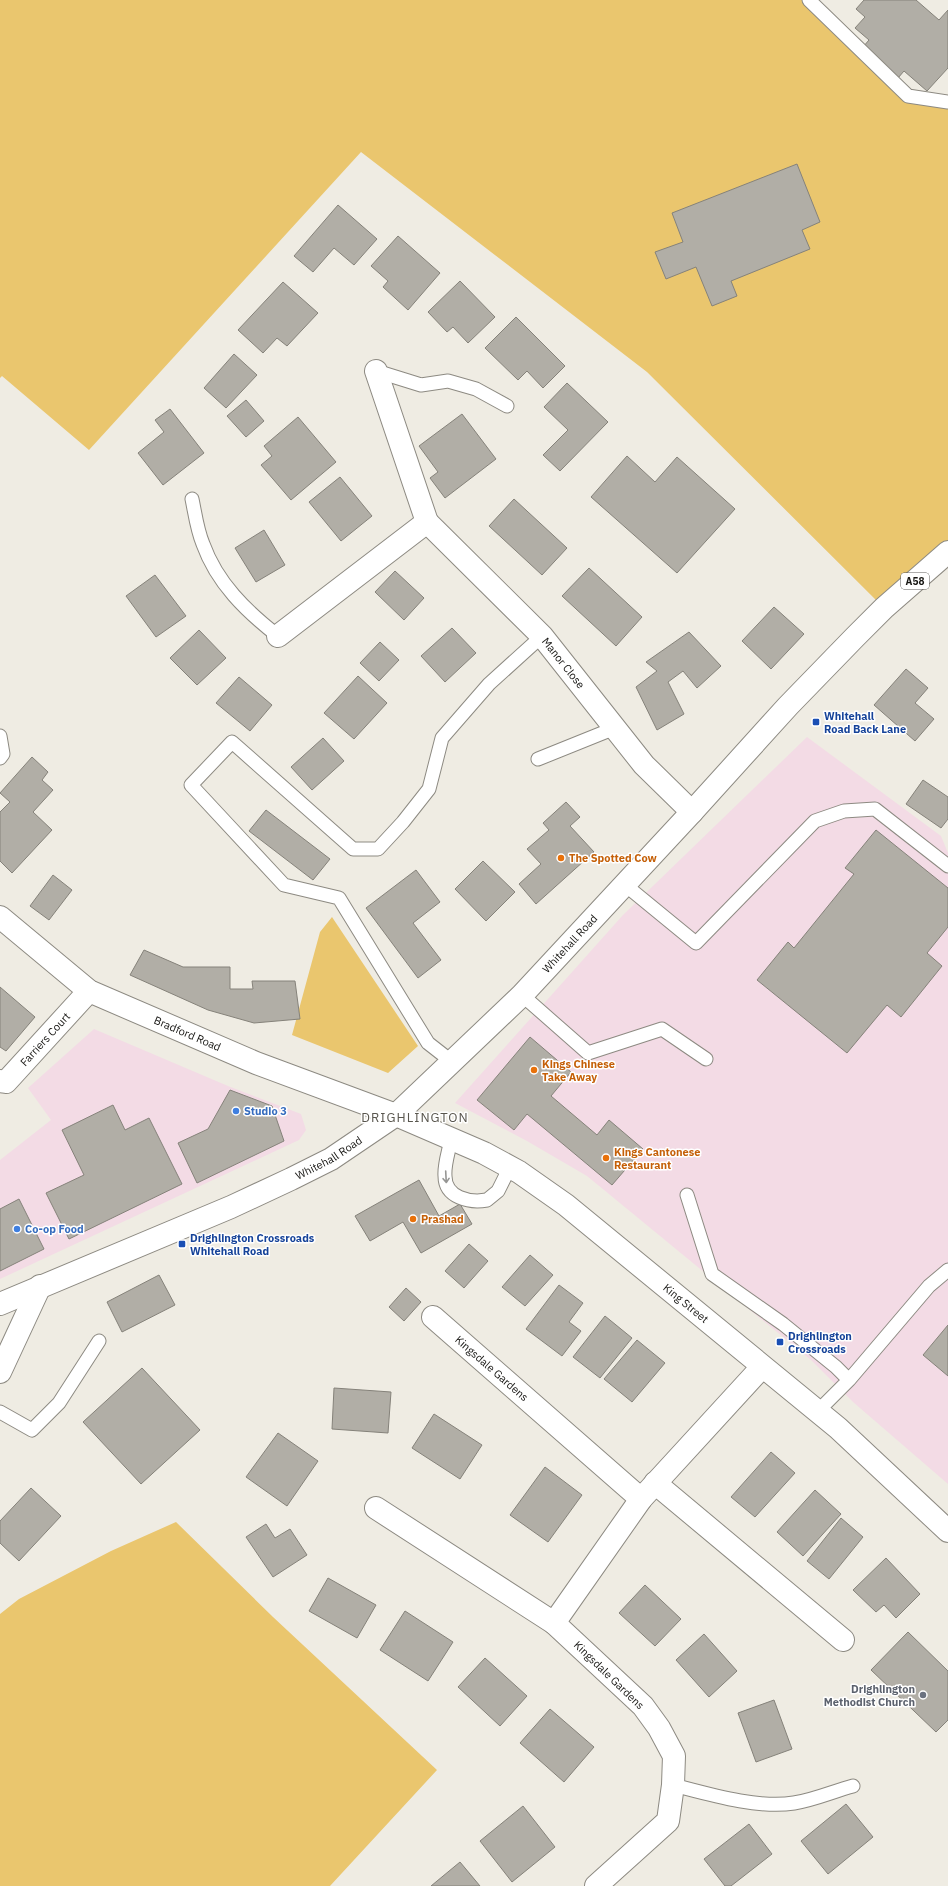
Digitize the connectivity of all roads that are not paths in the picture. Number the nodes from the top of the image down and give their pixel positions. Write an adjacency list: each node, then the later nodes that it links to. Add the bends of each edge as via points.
1 (809, 0): 2 (lane, via 908,96)
2 (948, 102)
3 (376, 371): 4 (lane, via 421,385 448,381 476,389); 6 (main road, Manor Close)
4 (507, 406)
5 (192, 499): 8 (lane, via 203,544 216,571 232,595 250,614)
6 (427, 522): 8 (main road); 9 (main road, Manor Close)
7 (948, 552): 14 (main road, Whitehall Road / A58, via 884,608 788,706)
8 (278, 636)
9 (542, 636): 10 (main road, Manor Close); 21 (lane, via 490,684 442,738 428,789 378,849 353,849 232,742 191,785 284,885 339,898 428,1043)
10 (615, 728): 13 (lane); 14 (main road, Manor Close, via 644,765)
11 (0, 736): 12 (lane, via 3,754)
12 (0, 758)
13 (538, 759)
14 (692, 812): 16 (main road, Whitehall Road)
15 (948, 866): 16 (lane, via 875,809 844,811 815,821 696,943)
16 (624, 884): 19 (main road, Whitehall Road)
17 (0, 917): 18 (main road, Bradford Road)
18 (89, 991): 22 (main road, Farriers Court, via 6,1082); 23 (main road, Bradford Road, via 256,1063)
19 (522, 995): 20 (lane, via 588,1054 662,1029); 21 (main road, Whitehall Road)
20 (706, 1059)
21 (451, 1061): 23 (main road, Whitehall Road)
22 (0, 1081)
23 (396, 1115): 24 (main road, King Street); 28 (main road, Whitehall Road, via 331,1159 291,1179 231,1207)
24 (451, 1139): 25 (main road, King Street); 25 (lane, one-way to 25, via 444,1177 446,1185 455,1196 487,1200 498,1191)
25 (510, 1167): 32 (main road, King Street, via 566,1205)
26 (687, 1195): 34 (lane, via 712,1274 784,1324)
27 (948, 1270): 34 (lane, via 929,1286)
28 (40, 1286): 29 (main road, Whitehall Road); 33 (main road)
29 (0, 1304)
30 (432, 1317): 38 (main road, Kingsdale Gardens)
31 (99, 1341): 35 (lane, via 59,1403 32,1430)
32 (762, 1367): 36 (main road, King Street); 37 (main road)
33 (0, 1372)
34 (849, 1380): 36 (lane)
35 (0, 1412)
36 (817, 1412): 40 (main road, King Street, via 838,1428)
37 (655, 1483): 38 (main road); 42 (main road)
38 (641, 1499): 41 (main road)
39 (376, 1508): 41 (main road, Kingsdale Gardens)
40 (948, 1531)
41 (554, 1623): 43 (main road, Kingsdale Gardens, via 643,1706 659,1728 674,1756)
42 (843, 1640)
43 (673, 1785): 44 (lane, via 734,1799 766,1803 794,1803); 45 (main road, Kingsdale Gardens, via 668,1821)
44 (853, 1786)
45 (596, 1886)

